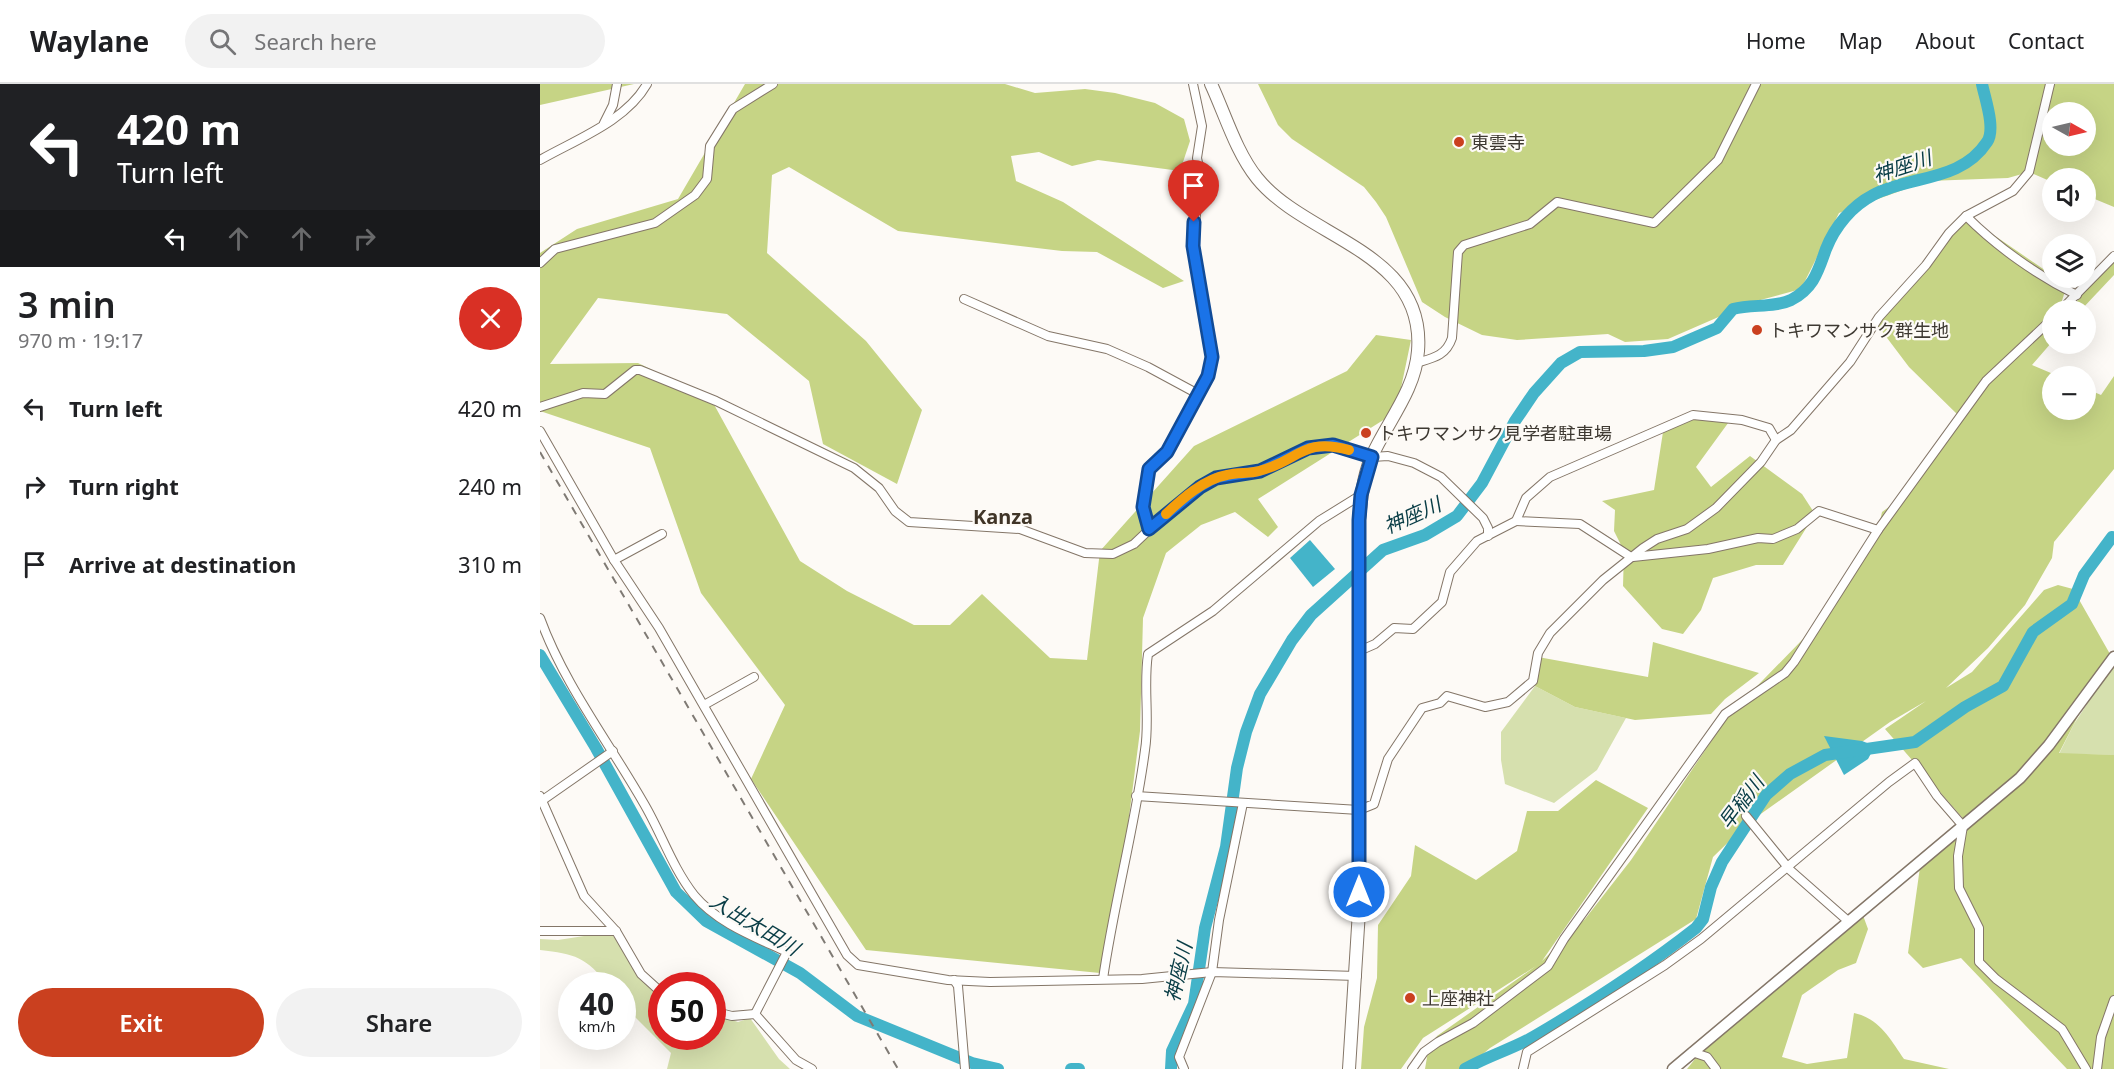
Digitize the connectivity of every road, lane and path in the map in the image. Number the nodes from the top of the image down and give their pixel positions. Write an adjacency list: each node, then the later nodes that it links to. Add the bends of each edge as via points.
1 (617, 84): 8 (street, via 613,105)
2 (647, 84): 8 (street, via 624,113)
3 (773, 84): 12 (street, via 733,109 710,146 707,179 694,195 655,223 555,249)
4 (1192, 84): 18 (street, via 1202,126 1193,246 1212,350 1208,376)
5 (1211, 84): 17 (main road, via 1257,178 1283,202 1366,255 1390,274 1408,297 1419,333)
6 (1756, 84): 17 (street, via 1718,160 1654,223 1557,202 1530,224 1464,245 1458,252 1449,347 1442,355)
7 (2050, 84): 10 (street, via 2029,172 2013,191)
8 (603, 124): 9 (street)
9 (540, 160)
10 (1966, 216): 13 (street, via 2039,275); 21 (street, via 1879,317 1850,362 1791,430)
11 (2114, 256): 13 (street)
12 (540, 263)
13 (2077, 295): 15 (street)
14 (964, 298): 18 (street, via 1048,336 1107,349)
15 (2072, 300)
16 (2042, 328): 26 (street, via 1986,381)
17 (1416, 363): 22 (main road, via 1403,400)
18 (1198, 394): 25 (street, via 1167,452 1149,469 1143,507)
19 (540, 407): 25 (street, via 583,393 605,394 640,370 716,401 854,468 879,488 909,522 1020,529 1085,553 1104,555 1134,544)
20 (540, 431): 30 (street)
21 (1776, 440): 24 (street, via 1769,428 1742,420 1693,415 1550,477 1527,498); 29 (street, via 1761,462 1698,522 1657,539)
22 (1372, 457): 23 (main road); 25 (street, via 1333,445 1308,448 1260,471 1216,478); 28 (street, via 1388,456 1414,463 1441,477 1483,518)
23 (1361, 495): 32 (main road); 37 (street, via 1319,521 1213,612 1148,654 1146,747)
24 (1516, 521): 28 (street); 29 (street, via 1580,524)
25 (1149, 529)
26 (1878, 530): 29 (street, via 1819,512 1797,529 1773,539); 60 (street, via 1785,674 1725,714 1564,939 1553,960 1489,1011 1424,1052)
27 (662, 534): 30 (street)
28 (1488, 536): 32 (street, via 1477,540 1450,572 1442,602 1433,612 1413,629 1394,628)
29 (1631, 557): 40 (street, via 1550,633 1538,653 1533,681 1508,702 1485,708 1447,696 1422,708 1388,759 1374,804)
30 (614, 560): 35 (street)
31 (540, 618): 36 (street, via 555,659)
32 (1359, 651): 40 (main road)
33 (2114, 657): 42 (street, via 2020,778)
34 (754, 677): 35 (street)
35 (704, 705): 51 (street, via 847,955 858,965)
36 (613, 751): 38 (street); 54 (street, via 693,894 737,928 787,952)
37 (1136, 796): 39 (street); 49 (street)
38 (541, 800): 46 (street, via 584,896)
39 (1243, 803): 40 (street); 47 (street)
40 (1359, 810): 48 (main road)
41 (1746, 816): 43 (street)
42 (1964, 826): 43 (street, via 1915,763); 44 (street); 64 (street, via 1958,856 1959,888 1979,928 1979,962 2062,1029)
43 (1787, 866): 44 (street); 61 (street, via 1665,965 1527,1052)
44 (1848, 921): 55 (street)
45 (540, 931): 46 (street)
46 (616, 932): 50 (street)
47 (1212, 972): 48 (street); 49 (street); 58 (street, via 1179,1056)
48 (1357, 975): 59 (main road)
49 (1103, 979): 51 (street)
50 (648, 980)
51 (954, 980): 57 (street, via 958,986)
52 (2114, 1000): 65 (street, via 2101,1037)
53 (726, 1014): 54 (street)
54 (755, 1014): 56 (street, via 796,1060)
55 (1692, 1052): 62 (street); 63 (street, via 1707,1057)
56 (812, 1069)
57 (965, 1069)
58 (1185, 1069)
59 (1348, 1069)
60 (1412, 1069)
61 (1523, 1069)
62 (1674, 1069)
63 (1716, 1069)
64 (2086, 1069)
65 (2097, 1069)

